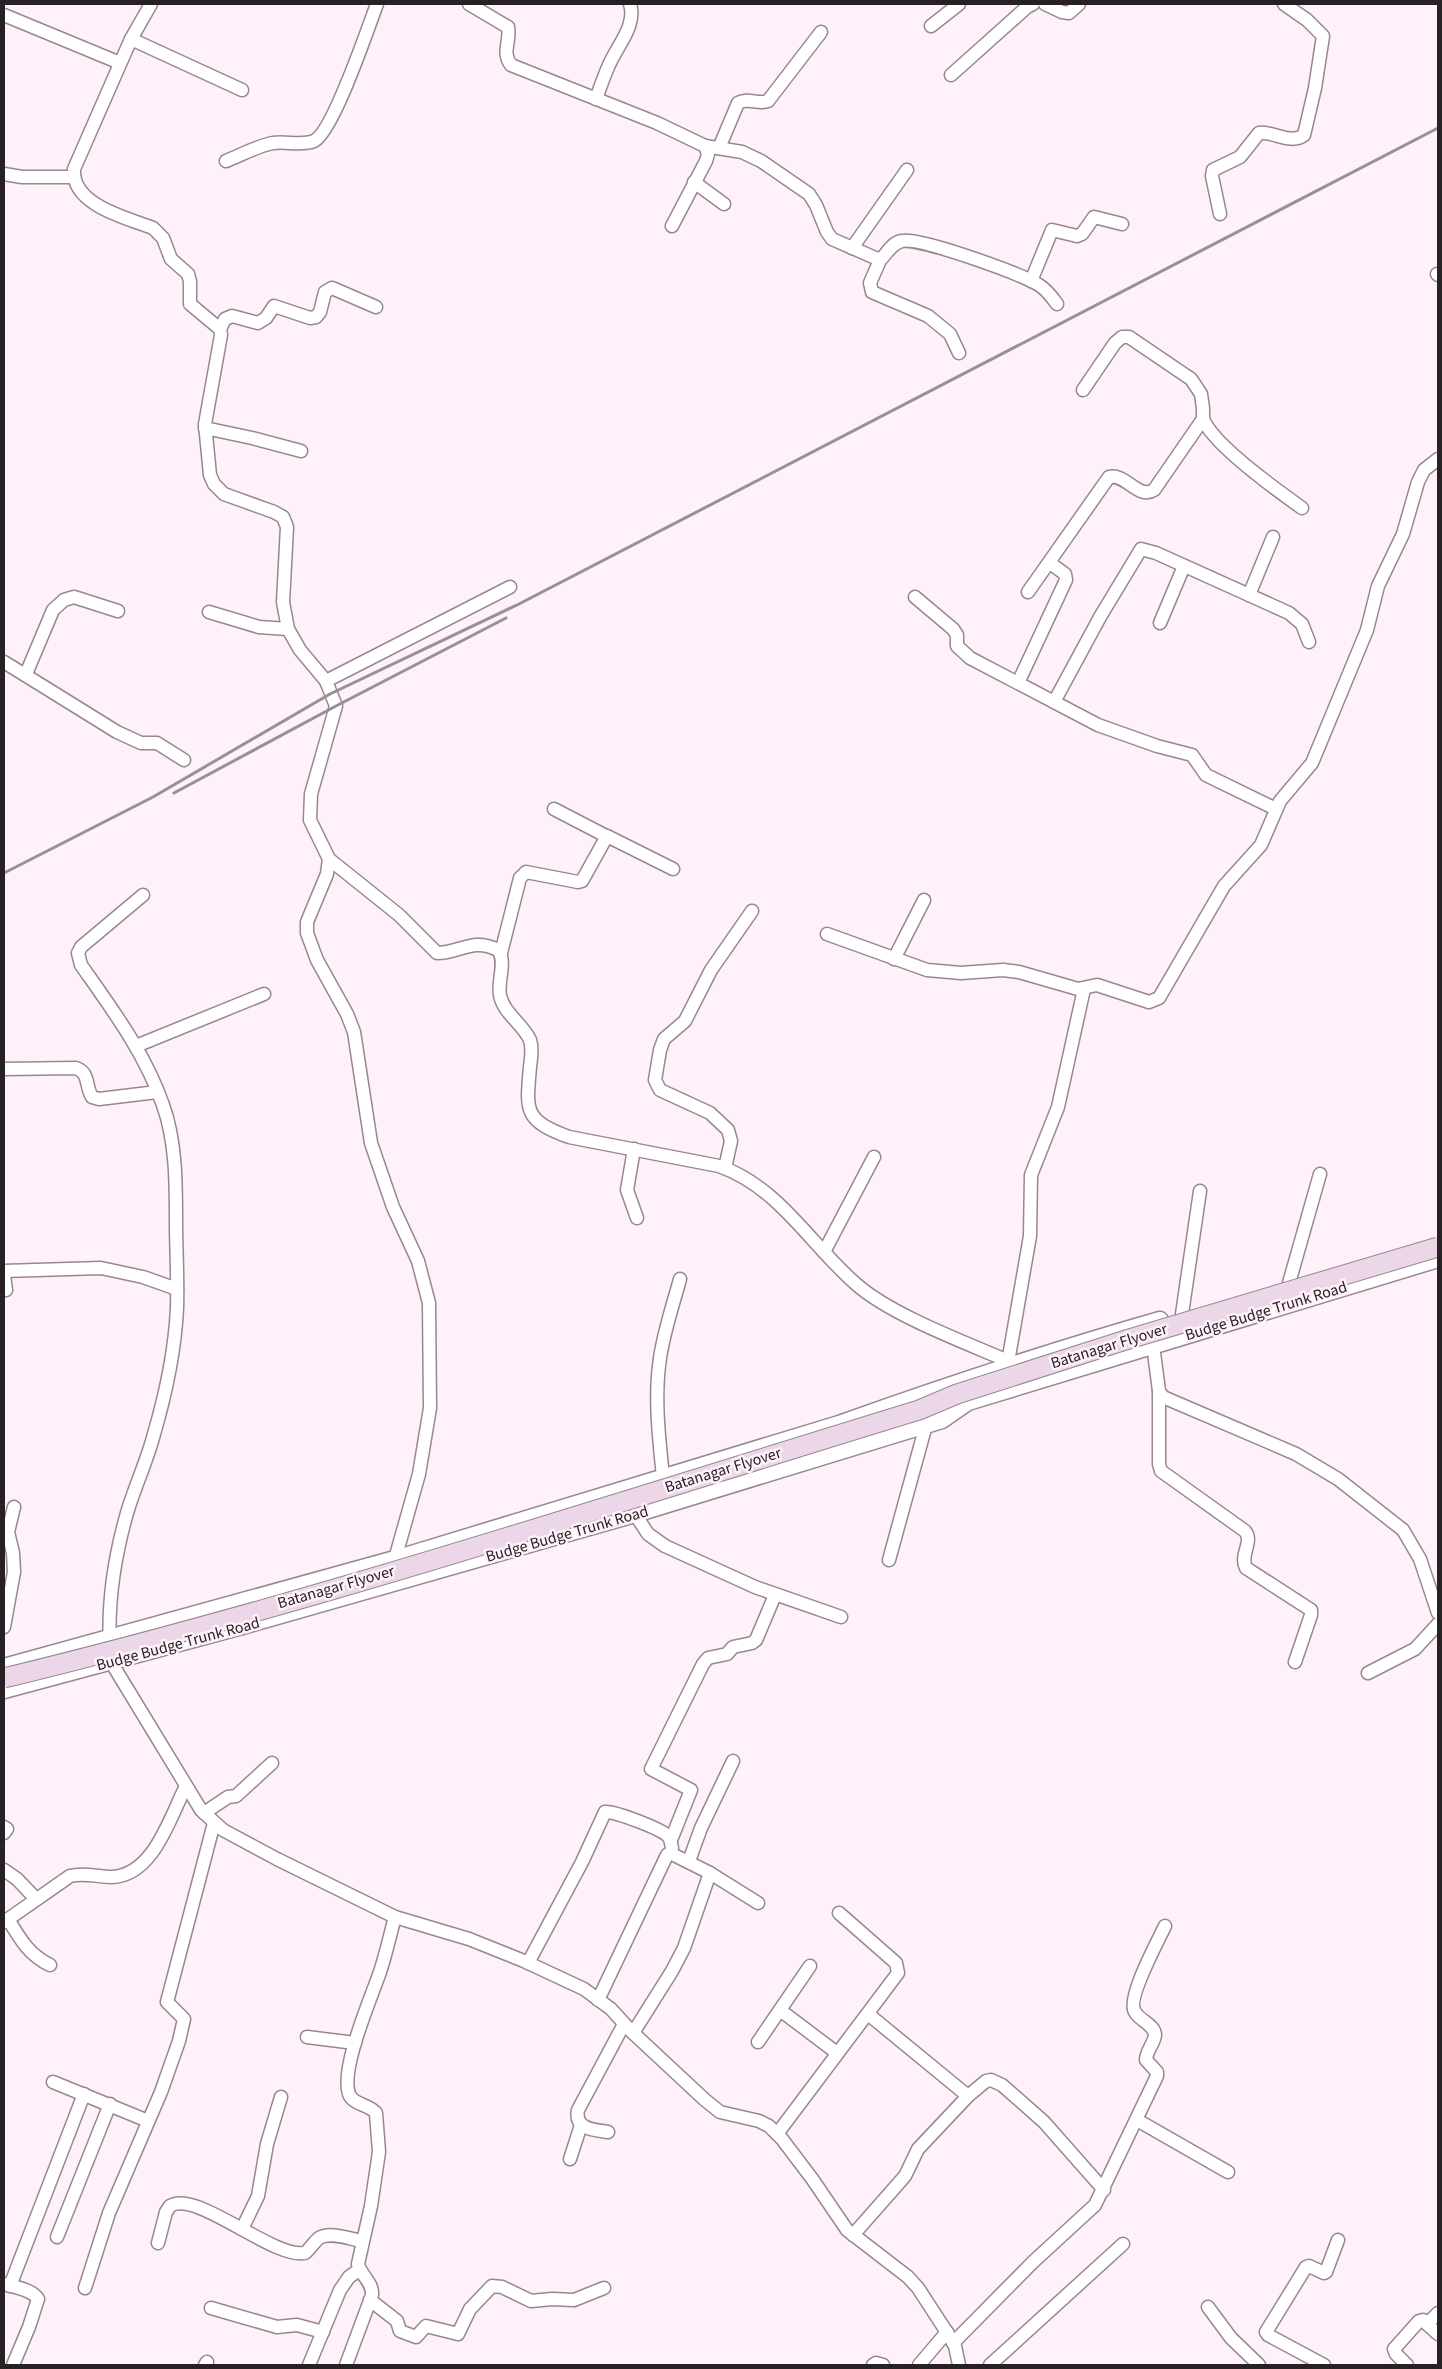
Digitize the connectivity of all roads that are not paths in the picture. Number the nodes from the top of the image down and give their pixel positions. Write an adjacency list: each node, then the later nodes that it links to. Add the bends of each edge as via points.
1 (150, 4): 13 (street)
2 (377, 4): 20 (street, via 324,133 308,143 272,143)
3 (469, 4): 17 (street, via 508,27 505,51 511,65)
4 (630, 4): 17 (street, via 632,11 625,36 609,64)
5 (959, 4): 11 (street)
6 (1034, 4): 15 (street)
7 (1045, 4): 8 (street, via 1062,12 1069,12)
8 (1079, 4)
9 (1284, 4): 26 (street, via 1323,36 1304,135 1289,138 1259,133 1240,157 1212,170)
10 (4, 15): 14 (street)
11 (931, 26)
12 (821, 32): 19 (street, via 768,101 742,100 738,103)
13 (131, 39): 14 (street); 16 (street)
14 (120, 63): 23 (street, via 74,169)
15 (951, 75)
16 (242, 90)
17 (596, 99): 18 (street)
18 (705, 146): 19 (street); 24 (street, via 708,154)
19 (718, 148): 29 (street, via 753,156 804,190 816,205 827,232)
20 (226, 161)
21 (907, 170): 29 (street)
22 (4, 174): 23 (street)
23 (74, 177): 34 (street, via 78,190 107,211 159,233 171,259 188,274 190,304)
24 (694, 182): 25 (street); 28 (street)
25 (724, 204)
26 (1220, 214)
27 (1122, 224): 31 (street, via 1094,217 1077,236 1052,230)
28 (672, 226)
29 (852, 248): 30 (street)
30 (880, 260): 31 (street, via 899,241 919,241); 35 (street, via 870,283 872,292 928,316 950,334)
31 (1031, 281): 32 (street, via 1047,291)
32 (1057, 304)
33 (376, 307): 34 (street, via 332,288 325,292 316,317 274,306 262,321 232,316 225,319)
34 (220, 328): 38 (street)
35 (959, 353)
36 (1083, 390): 37 (street, via 1115,343 1122,337 1129,337 1192,379 1201,394)
37 (1203, 420): 41 (street, via 1231,452); 43 (street, via 1154,490 1142,492 1120,477 1109,477)
38 (205, 428): 39 (street); 52 (street, via 210,475 214,484 224,494 283,517 287,527 283,602)
39 (301, 451)
40 (1438, 459): 61 (street, via 1424,470 1418,482 1403,534 1378,586 1367,630 1312,763 1286,792)
41 (1302, 508)
42 (1273, 537): 47 (street)
43 (1050, 563): 46 (street); 57 (street, via 1065,574 1066,580)
44 (1184, 566): 47 (street); 51 (street); 58 (street, via 1144,549 1137,552)
45 (510, 587): 56 (street)
46 (1028, 592)
47 (1249, 595): 53 (street, via 1295,618 1306,631)
48 (915, 597): 57 (street, via 953,629 961,651)
49 (118, 611): 55 (street, via 74,596 64,600 54,610)
50 (209, 612): 52 (street, via 259,627)
51 (1160, 623)
52 (288, 629): 56 (street, via 300,650)
53 (1309, 642)
54 (4, 662): 55 (street)
55 (26, 674): 59 (street, via 117,732 141,743 157,743)
56 (326, 681): 63 (street, via 336,706 309,807 313,830)
57 (1018, 683): 58 (street)
58 (1054, 702): 61 (street, via 1122,734 1192,754 1206,775)
59 (184, 760)
60 (554, 809): 62 (street)
61 (1276, 809): 71 (street, via 1261,845 1224,886 1159,998 1149,1002 1098,985)
62 (606, 836): 64 (street); 69 (street, via 582,881 522,874)
63 (329, 859): 69 (street, via 399,915 437,953 471,944 494,948); 100 (street, via 327,874 307,922 307,933 354,1032 371,1143 393,1207 418,1261 429,1302 430,1408 419,1474)
64 (673, 869)
65 (143, 895): 73 (street, via 78,953 81,965)
66 (924, 900): 70 (street)
67 (752, 910): 78 (street, via 711,970 685,1021 664,1039 655,1080 660,1090 710,1113 728,1130 730,1141)
68 (827, 934): 70 (street)
69 (501, 953): 76 (street, via 500,998 530,1042 532,1052 527,1097 533,1118 545,1128 569,1137)
70 (894, 958): 71 (street, via 940,972 1019,972)
71 (1084, 989): 93 (street, via 1058,1107 1031,1175 1030,1236)
72 (264, 994): 73 (street)
73 (136, 1046): 75 (street)
74 (4, 1069): 75 (street, via 76,1068 86,1075 92,1097 99,1099)
75 (157, 1092): 89 (street, via 164,1106 175,1173)
76 (634, 1149): 78 (street); 81 (street, via 627,1190)
77 (874, 1157): 84 (street)
78 (725, 1168): 84 (street, via 787,1209)
79 (1320, 1174): 88 (street)
80 (1200, 1191): 91 (street)
81 (637, 1218)
82 (1438, 1239): 88 (street, Budge Budge Trunk Road)
83 (1438, 1247): 112 (main road, Batanagar Flyover, bridge, via 1130,1339 957,1394 919,1410 408,1567 111,1652)
84 (824, 1252): 93 (street, via 873,1297)
85 (1438, 1259): 92 (street, Budge Budge Trunk Road)
86 (4, 1273): 89 (street, via 101,1268 143,1277); 90 (street)
87 (680, 1279): 97 (street, via 658,1370 658,1430)
88 (1288, 1283): 91 (street, Budge Budge Trunk Road)
89 (177, 1289): 107 (street, via 173,1346 161,1411 128,1512 115,1564)
90 (6, 1290)
91 (1182, 1314): 93 (street, Budge Budge Trunk Road)
92 (1153, 1345): 94 (street, Budge Budge Trunk Road); 95 (street)
93 (1008, 1363): 94 (street); 97 (street, Budge Budge Trunk Road, via 838,1424)
94 (1013, 1388): 96 (street, Budge Budge Trunk Road, via 968,1402 942,1420)
95 (1159, 1392): 103 (street, via 1163,1397 1296,1454 1338,1479 1403,1530 1420,1559); 109 (street, via 1161,1471 1245,1531 1248,1540 1243,1558 1246,1568 1311,1610)
96 (926, 1425): 99 (street, Budge Budge Trunk Road); 101 (street)
97 (663, 1477): 100 (street, Budge Budge Trunk Road)
98 (14, 1507): 106 (street, via 8,1532 14,1553 14,1572)
99 (635, 1514): 102 (street, via 648,1534 665,1546); 108 (street, Budge Budge Trunk Road)
100 (395, 1559): 107 (street, Budge Budge Trunk Road)
101 (890, 1560)
102 (775, 1595): 104 (street); 121 (street, via 756,1640 733,1647 727,1654 708,1658 703,1664 651,1769 691,1790)
103 (1438, 1613)
104 (841, 1617)
105 (1438, 1624): 111 (street, via 1415,1649)
106 (4, 1627)
107 (109, 1639): 108 (street); 110 (street, Budge Budge Trunk Road)
108 (111, 1662): 113 (street, Budge Budge Trunk Road); 116 (street)
109 (1295, 1662)
110 (4, 1667)
111 (1368, 1673)
112 (4, 1678)
113 (4, 1690)
114 (733, 1761): 123 (street)
115 (272, 1763): 117 (street, via 236,1796 219,1802)
116 (186, 1786): 117 (street); 126 (street, via 152,1853 135,1869 112,1877 70,1876)
117 (204, 1813): 118 (street)
118 (214, 1823): 129 (street, via 277,1859); 149 (street, via 167,2002 183,2015 184,2022)
119 (4, 1827): 120 (street)
120 (4, 1833)
121 (671, 1840): 122 (street); 132 (street, via 664,1833 605,1812)
122 (674, 1853): 123 (street); 135 (street, via 666,1855)
123 (689, 1861): 125 (street)
124 (4, 1870): 126 (street)
125 (710, 1873): 127 (street); 138 (street, via 684,1948 672,1971)
126 (36, 1899): 130 (street)
127 (758, 1904)
128 (839, 1913): 137 (street, via 899,1969)
129 (395, 1917): 132 (street, via 469,1939); 141 (street, via 381,1971)
130 (6, 1921): 133 (street, via 37,1964)
131 (1165, 1926): 148 (street, via 1133,2003 1135,2014 1154,2030 1146,2060 1157,2072)
132 (528, 1962): 135 (street, via 584,1989)
133 (50, 1965)
134 (810, 1966): 136 (street)
135 (598, 2000): 138 (street)
136 (780, 2010): 140 (street); 142 (street)
137 (868, 2014): 142 (street); 145 (street)
138 (628, 2028): 150 (street, via 578,2110); 152 (street, via 720,2112 759,2121)
139 (308, 2037): 141 (street)
140 (758, 2042)
141 (355, 2043): 160 (street, via 348,2091 353,2100 376,2113 379,2138 372,2206)
142 (837, 2053): 152 (street)
143 (53, 2082): 144 (street)
144 (84, 2094): 147 (street); 164 (street)
145 (968, 2096): 155 (street, via 986,2080 997,2080 1044,2122); 157 (street, via 918,2148 905,2176)
146 (281, 2097): 156 (street, via 267,2144 258,2196)
147 (110, 2104): 149 (street); 158 (street)
148 (1138, 2120): 154 (street); 155 (street)
149 (148, 2121): 165 (street, via 109,2213)
150 (581, 2125): 151 (street); 153 (street)
151 (608, 2132)
152 (777, 2134): 157 (street, via 840,2222)
153 (570, 2159)
154 (1228, 2172)
155 (1104, 2190): 174 (street, via 1086,2214)
156 (242, 2229): 160 (street, via 288,2253 298,2254 305,2253 319,2238 326,2236); 161 (street, via 192,2206 175,2203 166,2212)
157 (853, 2235): 174 (street, via 908,2277)
158 (57, 2237)
159 (1338, 2240): 184 (street, via 1326,2272 1306,2267 1266,2332)
160 (362, 2241): 163 (street)
161 (158, 2243)
162 (1124, 2244): 182 (street)
163 (359, 2270): 167 (street, via 372,2287); 172 (street, via 345,2281)
164 (7, 2285): 175 (street, via 36,2295 38,2299)
165 (85, 2288)
166 (604, 2288): 167 (street, via 574,2300 552,2298 531,2301 502,2286 492,2286 470,2309 458,2334 426,2326 416,2337 400,2331 397,2321)
167 (370, 2300): 177 (street)
168 (1208, 2307): 183 (street, via 1231,2338)
169 (211, 2308): 172 (street, via 277,2328 297,2325)
170 (1438, 2313): 171 (street)
171 (1428, 2324): 173 (street); 185 (street, via 1420,2321 1394,2349)
172 (323, 2332): 176 (street)
173 (1438, 2334)
174 (950, 2338): 180 (street); 181 (street)
175 (13, 2365)
176 (309, 2365)
177 (346, 2365)
178 (873, 2365): 179 (street)
179 (883, 2365)
180 (918, 2365)
181 (959, 2365)
182 (990, 2365)
183 (1259, 2365)
184 (1324, 2365)
185 (1408, 2365)

